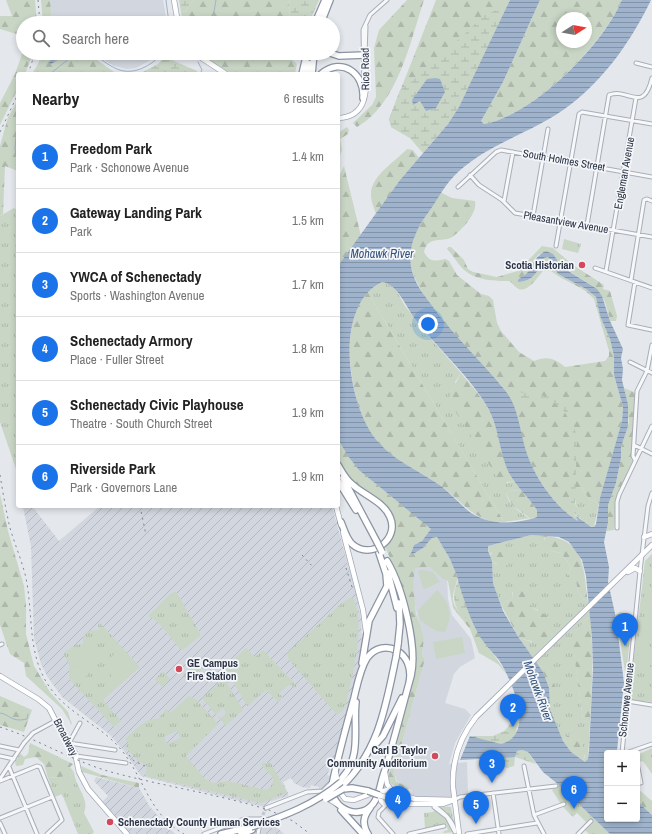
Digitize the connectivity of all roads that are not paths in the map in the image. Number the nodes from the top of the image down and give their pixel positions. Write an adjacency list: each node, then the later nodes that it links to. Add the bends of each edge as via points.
1 (174, 0): 5 (main road)
2 (325, 0): 6 (highway)
3 (331, 0): 7 (highway)
4 (387, 0): 8 (street, Rice Road, via 378,8 366,27)
5 (177, 16)
6 (322, 16)
7 (323, 16)
8 (364, 55): 9 (highway); 22 (street, Rice Road); 25 (main road, Rice Road, via 364,102 352,115)
9 (340, 56)
10 (205, 60): 16 (main road)
11 (306, 60): 17 (highway)
12 (308, 60): 18 (highway)
13 (313, 60): 19 (highway)
14 (636, 63): 15 (street)
15 (652, 67)
16 (223, 72)
17 (303, 72)
18 (307, 72)
19 (312, 72)
20 (325, 72): 22 (highway, via 334,67 351,70 361,81)
21 (652, 78): 23 (street, via 647,94)
22 (362, 98): 24 (main road, Rice Road, via 354,111)
23 (636, 98): 26 (street, via 610,94); 27 (street, Engleman Avenue)
24 (340, 116)
25 (340, 117)
26 (605, 117): 27 (street); 32 (street, via 579,113); 33 (street)
27 (632, 121): 28 (street); 34 (street, Engleman Avenue)
28 (652, 124)
29 (548, 129): 31 (street)
30 (514, 152): 31 (street, South Holmes Street); 35 (street, South Holmes Street, via 499,150); 39 (street)
31 (544, 157): 32 (street, South Holmes Street); 40 (street)
32 (570, 161): 33 (street, South Holmes Street); 41 (street)
33 (597, 166): 34 (street, South Holmes Street); 42 (street)
34 (624, 171): 36 (street, South Holmes Street); 43 (street, Engleman Avenue)
35 (470, 175): 37 (street); 39 (street, Pleasantview Avenue, via 479,185)
36 (652, 177)
37 (458, 186)
38 (652, 200): 44 (street, via 644,204)
39 (504, 201): 40 (street, Pleasantview Avenue, via 515,213)
40 (533, 216): 41 (street, Pleasantview Avenue)
41 (560, 221): 42 (street, Pleasantview Avenue); 46 (street)
42 (587, 225): 43 (street, Pleasantview Avenue)
43 (614, 230): 44 (street, Pleasantview Avenue); 48 (street, Engleman Avenue)
44 (638, 234): 45 (street, Pleasantview Avenue); 49 (street)
45 (652, 237)
46 (556, 246)
47 (595, 268): 48 (street)
48 (606, 271): 49 (street)
49 (631, 280): 50 (street)
50 (635, 282): 51 (street); 52 (street, via 628,324)
51 (652, 286)
52 (652, 330)
53 (652, 345): 55 (street)
54 (630, 362): 55 (street)
55 (647, 371): 56 (street); 58 (street, via 637,391)
56 (652, 373)
57 (652, 426): 59 (street)
58 (634, 445): 59 (street); 61 (street)
59 (641, 449): 60 (street); 61 (street)
60 (652, 454)
61 (635, 460): 70 (street, via 617,502)
62 (340, 470): 69 (highway, via 351,484 387,511 392,528 384,544 376,549 364,550 350,541)
63 (340, 471): 73 (highway)
64 (340, 480): 68 (highway)
65 (340, 484): 68 (highway)
66 (652, 493): 72 (street, Schonowe Avenue)
67 (337, 508): 69 (main road)
68 (356, 510): 73 (highway)
69 (341, 522): 80 (main road)
70 (617, 528)
71 (652, 534): 72 (main road)
72 (644, 537): 76 (street, Schonowe Avenue)
73 (375, 543): 75 (highway, bridge)
74 (652, 545): 76 (main road)
75 (381, 552): 77 (highway); 80 (highway, via 386,586 369,621); 81 (highway, via 395,598)
76 (641, 556): 78 (street, Schonowe Avenue); 79 (main road)
77 (387, 561): 81 (highway, via 399,598); 84 (highway, via 397,583 412,640 414,660)
78 (640, 571): 79 (main road, via 635,568); 85 (street, Schonowe Avenue)
79 (621, 575): 120 (main road, via 476,716 461,739 453,766)
80 (366, 634): 83 (highway)
81 (397, 644): 89 (highway, bridge)
82 (0, 676): 87 (main road, Broadway, via 50,708)
83 (358, 682): 84 (highway, via 370,655 380,649 390,648 408,660 411,670); 102 (highway); 111 (highway, via 355,754)
84 (409, 684): 97 (highway, via 383,736); 105 (highway)
85 (627, 701): 86 (street); 95 (street, Schonowe Avenue)
86 (652, 705)
87 (57, 720): 90 (main road, Broadway); 93 (street, bridge, via 33,733)
88 (80, 723): 90 (street)
89 (378, 728): 97 (highway); 111 (highway)
90 (69, 743): 94 (street); 99 (main road, Broadway)
91 (652, 744): 96 (street)
92 (0, 746): 93 (street)
93 (19, 750): 100 (street)
94 (115, 750)
95 (622, 750)
96 (638, 750)
97 (368, 754): 111 (highway)
98 (0, 756): 100 (street)
99 (76, 756): 101 (street); 140 (main road, Broadway, via 88,790)
100 (14, 758): 104 (street)
101 (126, 763)
102 (337, 764): 107 (highway); 114 (main road, via 337,783 343,797 354,800)
103 (524, 766): 113 (street)
104 (9, 767): 106 (street); 109 (street)
105 (385, 768): 115 (main road, via 387,784); 121 (highway)
106 (13, 776): 109 (street); 117 (street, via 39,766); 126 (street)
107 (334, 776): 118 (street, via 326,789); 124 (highway, via 331,791)
108 (640, 778): 110 (street)
109 (0, 780)
110 (641, 783)
111 (342, 784): 114 (highway); 134 (highway, bridge, via 297,811); 134 (highway, bridge, via 326,798 298,815)
112 (556, 786): 113 (street)
113 (529, 789): 116 (street); 128 (street)
114 (369, 792): 119 (highway, bridge)
115 (396, 792): 120 (main road, via 415,799); 122 (main road, via 382,792 381,801)
116 (493, 793): 120 (street, via 459,797); 135 (street)
117 (52, 796): 126 (street); 139 (street, via 62,820)
118 (295, 796): 124 (street, via 314,794); 127 (street)
119 (382, 796): 125 (main road)
120 (454, 800): 125 (main road); 148 (main road)
121 (375, 801): 124 (highway, via 367,809 358,812 349,812); 136 (highway, via 365,815)
122 (387, 804): 125 (main road); 146 (street, via 378,813 378,818)
123 (564, 804): 128 (street)
124 (337, 805): 136 (highway, via 354,825)
125 (434, 806): 125 (street, via 447,816 455,832 446,817)
126 (26, 808): 129 (street); 138 (street)
127 (266, 808)
128 (534, 815): 132 (street)
129 (0, 818)
130 (590, 821): 153 (street)
131 (0, 823): 137 (street)
132 (537, 823): 135 (street); 152 (street)
133 (444, 826): 147 (street)
134 (252, 829): 142 (highway); 143 (highway); 144 (highway)
135 (498, 830): 150 (street); 151 (street)
136 (365, 832)
137 (5, 834)
138 (37, 834)
139 (47, 834)
140 (127, 834)
141 (204, 834): 145 (street, via 244,820 261,819)
142 (221, 834)
143 (229, 834)
144 (242, 834)
145 (258, 834)
146 (392, 834)
147 (409, 834)
148 (459, 834)
149 (467, 834): 150 (street)
150 (472, 834)
151 (499, 834)
152 (544, 834)
153 (578, 834)

